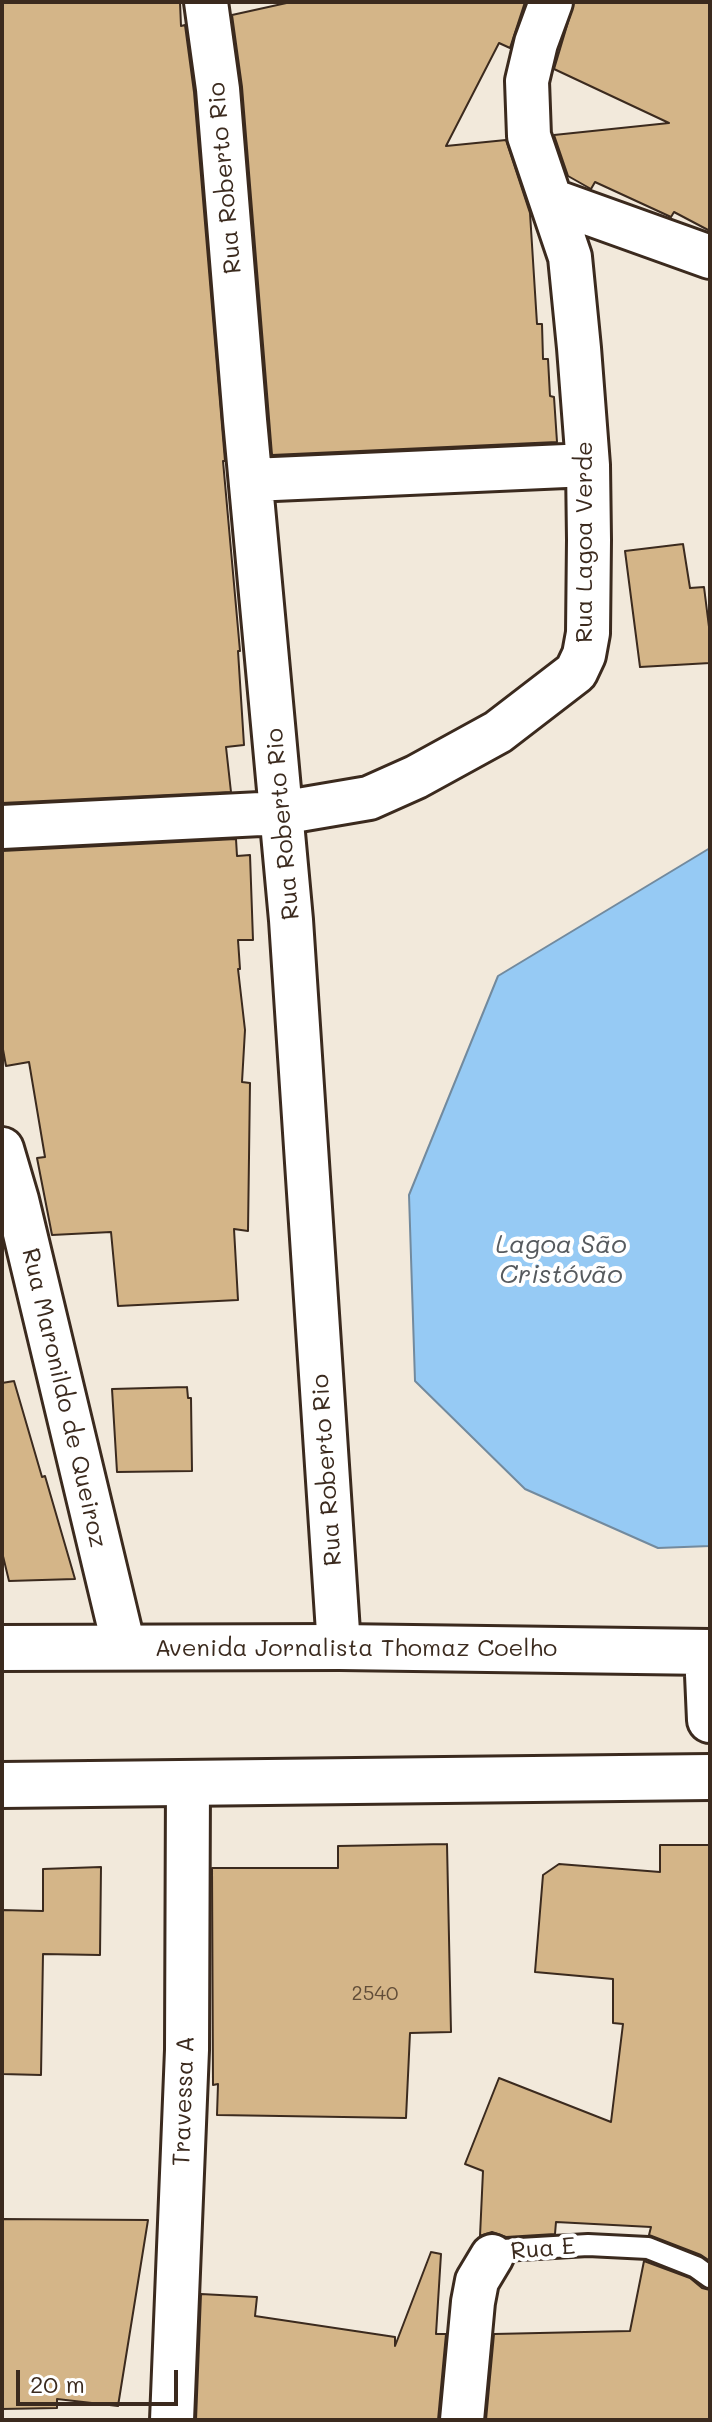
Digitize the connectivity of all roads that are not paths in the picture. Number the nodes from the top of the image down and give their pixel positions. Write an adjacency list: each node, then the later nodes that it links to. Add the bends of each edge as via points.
1 (206, 2): 6 (street, Rua Roberto Rio)
2 (551, 2): 3 (street, Rua Lagoa Verde, via 527,81 529,136)
3 (551, 200): 4 (street); 5 (street, Rua Lagoa Verde, via 570,257)
4 (710, 257)
5 (588, 465): 6 (street); 7 (street, Rua Lagoa Verde, via 588,633 576,672 498,732 416,777 369,798)
6 (252, 480): 7 (street, Rua Roberto Rio)
7 (281, 813): 8 (street, Rua Lagoa Verde); 11 (street, Rua Roberto Rio)
8 (2, 827)
9 (2, 1149): 10 (street, Rua Maronildo de Queiroz)
10 (124, 1647): 11 (main road, Avenida Jornalista Thomaz Coelho); 12 (main road, Avenida Jornalista Thomaz Coelho)
11 (339, 1647): 13 (main road, Avenida Jornalista Thomaz Coelho)
12 (2, 1648)
13 (708, 1652): 14 (main road)
14 (710, 1720)
15 (710, 1777): 16 (main road)
16 (188, 1782): 17 (main road); 20 (street, Travessa A, via 187,2050)
17 (2, 1785)
18 (492, 2256): 19 (lane, Rua E, via 503,2250 588,2245 648,2248); 21 (street, Rua E, via 477,2281 473,2302)
19 (710, 2277)
20 (172, 2420)
21 (462, 2420)

